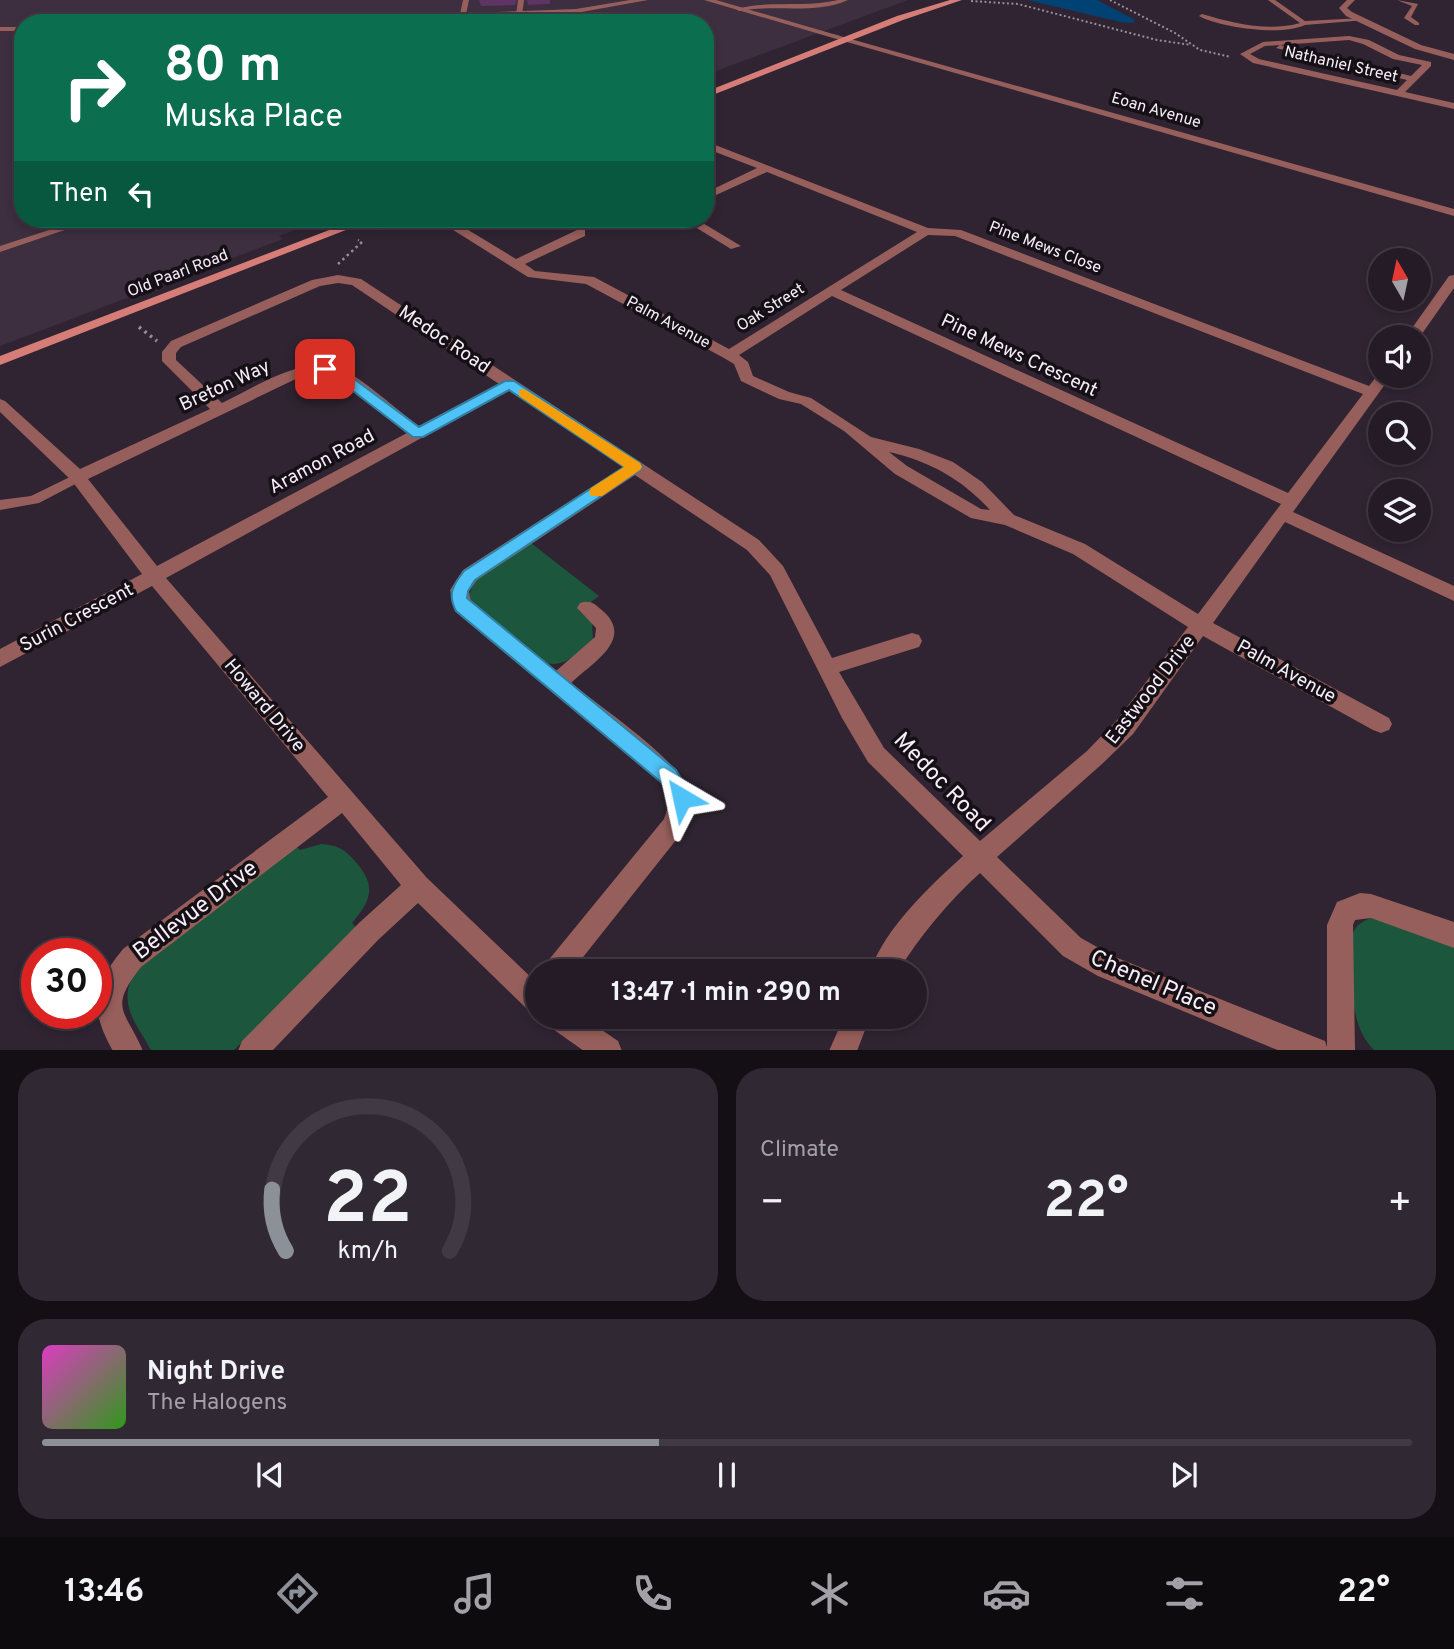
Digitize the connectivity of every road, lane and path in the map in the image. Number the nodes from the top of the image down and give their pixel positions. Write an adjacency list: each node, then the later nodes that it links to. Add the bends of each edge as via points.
1 (466, 0): 17 (lane)
2 (521, 0): 16 (lane)
3 (644, 0): 16 (street, via 590,10)
4 (708, 0): 15 (street, Eoan Avenue)
5 (771, 0): 14 (lane)
6 (845, 0): 14 (lane, via 812,6)
7 (938, 0): 22 (main road)
8 (958, 0): 23 (main road)
9 (1110, 0): 25 (path)
10 (1271, 0): 20 (lane)
11 (1351, 0): 19 (street, via 1343,8)
12 (1399, 0): 21 (lane, via 1416,5 1406,18)
13 (971, 1): 25 (path, via 1018,4)
14 (758, 4): 15 (lane)
15 (739, 9): 22 (street, Eoan Avenue)
16 (520, 13): 17 (street)
17 (463, 14)
18 (1202, 16): 20 (lane, via 1256,29)
19 (1363, 20): 20 (lane); 27 (street, via 1418,47)
20 (1304, 23)
21 (1417, 24)
22 (836, 36): 23 (street, Eoan Avenue); 29 (main road)
23 (849, 40): 30 (main road); 36 (street, Eoan Avenue)
24 (1263, 44): 26 (street, Nathaniel Street, via 1244,54); 28 (street); 28 (street, via 1356,39 1396,57 1428,64)
25 (1191, 45): 26 (path)
26 (1246, 57): 31 (street, Nathaniel Street)
27 (1454, 57)
28 (1413, 79): 31 (street)
29 (714, 82)
30 (714, 91)
31 (1398, 94): 32 (street, Nathaniel Street)
32 (1454, 106)
33 (714, 148): 34 (street, Pine Mews Close)
34 (766, 168): 35 (street); 41 (street, Pine Mews Close)
35 (714, 193)
36 (1454, 213)
37 (64, 228): 45 (lane)
38 (345, 228): 53 (main road, Old Paarl Road)
39 (456, 228): 46 (street, Palm Avenue)
40 (704, 228): 44 (street)
41 (926, 231): 49 (street); 54 (street, Pine Mews Close, via 957,233)
42 (581, 233): 46 (street)
43 (358, 240): 47 (path, via 362,242 332,268)
44 (735, 246)
45 (0, 249)
46 (515, 264): 52 (street, Palm Avenue, via 535,275 589,280)
47 (332, 279): 55 (street, Medoc Road, via 356,282); 58 (street, via 186,338 172,348 169,361)
48 (1454, 279): 50 (street)
49 (832, 291): 52 (street, Oak Street); 66 (street, Pine Mews Crescent)
50 (1448, 298): 51 (street)
51 (1424, 325)
52 (729, 355): 60 (street, Palm Avenue, via 741,362 746,378 806,401)
53 (0, 361)
54 (1368, 380)
55 (510, 384): 59 (street, Aramon Road); 62 (street, Medoc Road)
56 (1375, 388): 66 (street, Eastwood Drive)
57 (0, 404): 63 (street, Howard Drive)
58 (220, 410): 59 (street, Breton Way, via 298,373 325,369 337,372); 63 (street, Breton Way)
59 (418, 433): 68 (street, Aramon Road)
60 (865, 442): 61 (street, Palm Avenue, via 920,453); 64 (street, Palm Avenue)
61 (946, 465): 64 (street); 67 (street, Palm Avenue, via 980,487)
62 (635, 467): 74 (street, Medoc Road, via 765,556); 75 (street, via 470,576 459,590 462,606)
63 (78, 477): 65 (lane, via 34,500); 68 (street, Howard Drive)
64 (926, 486): 67 (street, Palm Avenue, via 977,514)
65 (0, 505)
66 (1288, 508): 69 (street, Pine Mews Crescent); 71 (street, Eastwood Drive)
67 (1007, 519): 71 (street, Palm Avenue, via 1079,549)
68 (154, 576): 73 (street, Surin Crescent); 77 (street, Howard Drive)
69 (1454, 594)
70 (587, 608): 75 (street, via 606,626 604,640)
71 (1203, 625): 76 (street, Palm Avenue); 78 (street, Eastwood Drive, via 1094,761)
72 (912, 641): 74 (street)
73 (0, 659)
74 (827, 668): 78 (street, Medoc Road, via 876,755)
75 (556, 684): 81 (street, via 669,776 679,790 682,808 673,827)
76 (1381, 724)
77 (343, 799): 79 (street, Howard Drive); 86 (street, Bellevue Drive, via 132,958 120,972 110,995 109,1016)
78 (980, 859): 82 (street, Eastwood Drive, via 941,891); 90 (street, Chenel Place, via 1059,937 1089,958)
79 (418, 886): 83 (street, Howard Drive); 87 (street)
80 (1454, 935): 91 (street, via 1371,906 1346,911 1340,925)
81 (566, 959)
82 (892, 959)
83 (525, 987)
84 (577, 1029): 88 (street)
85 (852, 1029): 89 (street)
86 (128, 1050)
87 (253, 1050)
88 (607, 1050)
89 (843, 1050)
90 (1313, 1050)
91 (1341, 1050)

